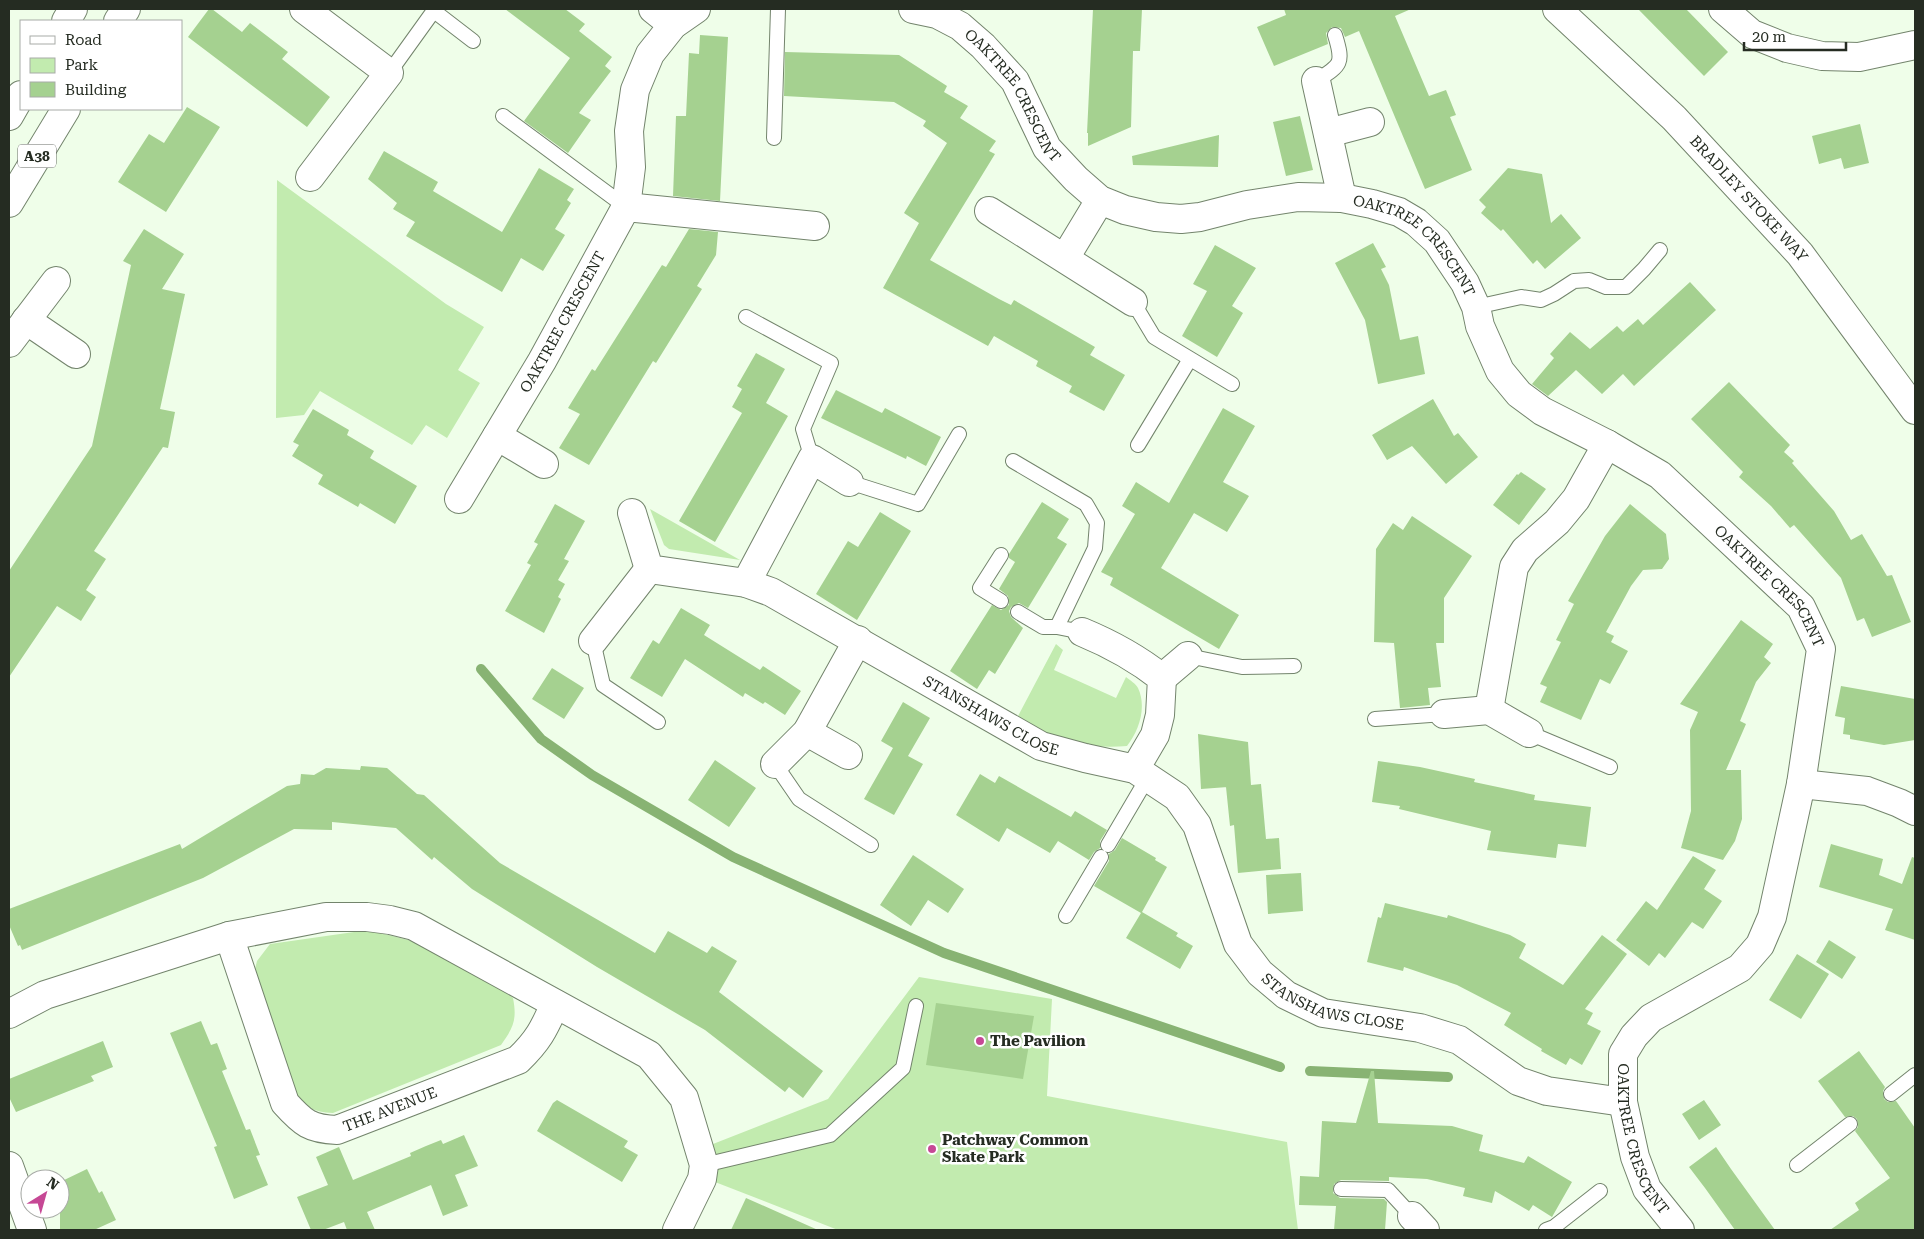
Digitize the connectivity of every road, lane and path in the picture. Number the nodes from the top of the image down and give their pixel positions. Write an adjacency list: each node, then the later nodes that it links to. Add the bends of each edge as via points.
1 (73, 9): 11 (street)
2 (126, 9): 12 (street)
3 (304, 9): 16 (street)
4 (696, 9): 10 (street, OAKTREE CRESCENT)
5 (778, 9): 24 (lane)
6 (913, 9): 27 (street, OAKTREE CRESCENT, via 937,14 960,26 984,46 1014,81 1047,148)
7 (1557, 9): 43 (street, BRADLEY STOKE WAY, via 1674,118 1800,254)
8 (1723, 9): 15 (street, via 1752,34 1787,48 1822,56 1859,57)
9 (435, 10): 14 (lane); 16 (lane)
10 (663, 17): 29 (street, OAKTREE CRESCENT, via 635,90 629,131 631,167)
11 (67, 20)
12 (119, 20)
13 (1335, 35): 17 (lane, via 1341,54 1339,62 1335,69)
14 (473, 41)
15 (1915, 45)
16 (389, 73): 25 (street)
17 (1316, 82): 23 (street, OAKTREE CRESCENT)
18 (20, 97): 20 (street)
19 (65, 110): 28 (street, A38)
20 (9, 116)
21 (503, 116): 29 (lane)
22 (1370, 122): 23 (street)
23 (1328, 133): 26 (street, OAKTREE CRESCENT)
24 (774, 138)
25 (310, 176)
26 (1342, 198): 27 (street, OAKTREE CRESCENT, via 1298,197 1181,219 1125,210); 36 (street, OAKTREE CRESCENT, via 1399,212 1416,222 1437,240 1465,283)
27 (1100, 200): 33 (street)
28 (9, 203)
29 (626, 207): 31 (street); 45 (street, OAKTREE CRESCENT)
30 (989, 211): 33 (street)
31 (815, 226)
32 (1660, 250): 36 (lane, OAKTREE CRESCENT, via 1626,287 1606,287 1589,280 1574,281 1541,300 1521,297)
33 (1065, 258): 35 (street)
34 (56, 281): 38 (street)
35 (1134, 302): 41 (lane, via 1154,336)
36 (1476, 307): 46 (street, OAKTREE CRESCENT, via 1480,326 1500,371 1519,394 1542,412)
37 (746, 317): 48 (lane, via 831,363 803,429)
38 (26, 320): 39 (street); 40 (street)
39 (9, 343)
40 (76, 354)
41 (1190, 359): 42 (lane); 47 (lane)
42 (1232, 384)
43 (1915, 410)
44 (959, 434): 51 (lane, via 918,504)
45 (497, 436): 50 (street); 52 (street, OAKTREE CRESCENT)
46 (1606, 444): 65 (street, via 1576,499 1557,522 1525,550 1514,567); 75 (street, OAKTREE CRESCENT, via 1660,475 1801,607 1821,650)
47 (1138, 446)
48 (812, 460): 51 (street); 56 (street)
49 (1013, 461): 59 (lane, via 1086,504 1097,523 1095,548)
50 (544, 464)
51 (850, 482)
52 (459, 499)
53 (632, 513): 55 (street)
54 (1000, 555): 57 (lane, via 980,588)
55 (649, 568): 56 (street, STANSHAWS CLOSE); 61 (street)
56 (746, 584): 60 (street, STANSHAWS CLOSE, via 771,592)
57 (1001, 601)
58 (1018, 612): 59 (lane, via 1043,627)
59 (1070, 630): 64 (street, via 1099,639 1145,664)
60 (858, 640): 69 (street); 74 (street, STANSHAWS CLOSE, via 1041,746)
61 (593, 641): 68 (lane, via 603,685)
62 (1188, 656): 63 (lane, via 1242,667); 64 (street)
63 (1294, 666)
64 (1162, 678): 74 (street, via 1160,714)
65 (1489, 710): 66 (street); 70 (street)
66 (1444, 714): 67 (lane)
67 (1375, 719)
68 (658, 722)
69 (807, 732): 71 (street); 72 (street)
70 (1529, 733): 73 (lane)
71 (848, 755)
72 (775, 764): 77 (lane, via 799,799)
73 (1610, 767)
74 (1142, 773): 78 (lane, via 1105,851); 85 (street, STANSHAWS CLOSE, via 1177,797 1198,825 1238,944 1260,973 1286,995 1323,1013 1420,1028 1459,1040 1518,1081 1547,1091)
75 (1801, 784): 76 (street, via 1867,791); 85 (street, OAKTREE CRESCENT, via 1772,917 1760,945 1740,968 1651,1018 1634,1036 1623,1054)
76 (1915, 811)
77 (871, 844)
78 (1066, 916)
79 (229, 936): 80 (street, via 326,918 390,920 414,926); 80 (street, THE AVENUE, via 285,1103 299,1119 317,1129 337,1130 518,1060 544,1031); 82 (street, via 45,995)
80 (555, 1004): 87 (street, via 649,1055 684,1098)
81 (916, 1006): 87 (lane, via 903,1068 830,1135)
82 (9, 1014)
83 (1915, 1075): 84 (lane)
84 (1890, 1094)
85 (1623, 1102): 96 (street, OAKTREE CRESCENT, via 1635,1157 1647,1189)
86 (1850, 1124): 88 (lane)
87 (704, 1165): 94 (street, via 702,1179)
88 (1797, 1165)
89 (9, 1166): 93 (street)
90 (1341, 1188): 92 (lane, via 1388,1190)
91 (1600, 1191): 95 (lane)
92 (1419, 1223)
93 (32, 1230)
94 (677, 1230)
95 (1546, 1230)
96 (1680, 1230)

